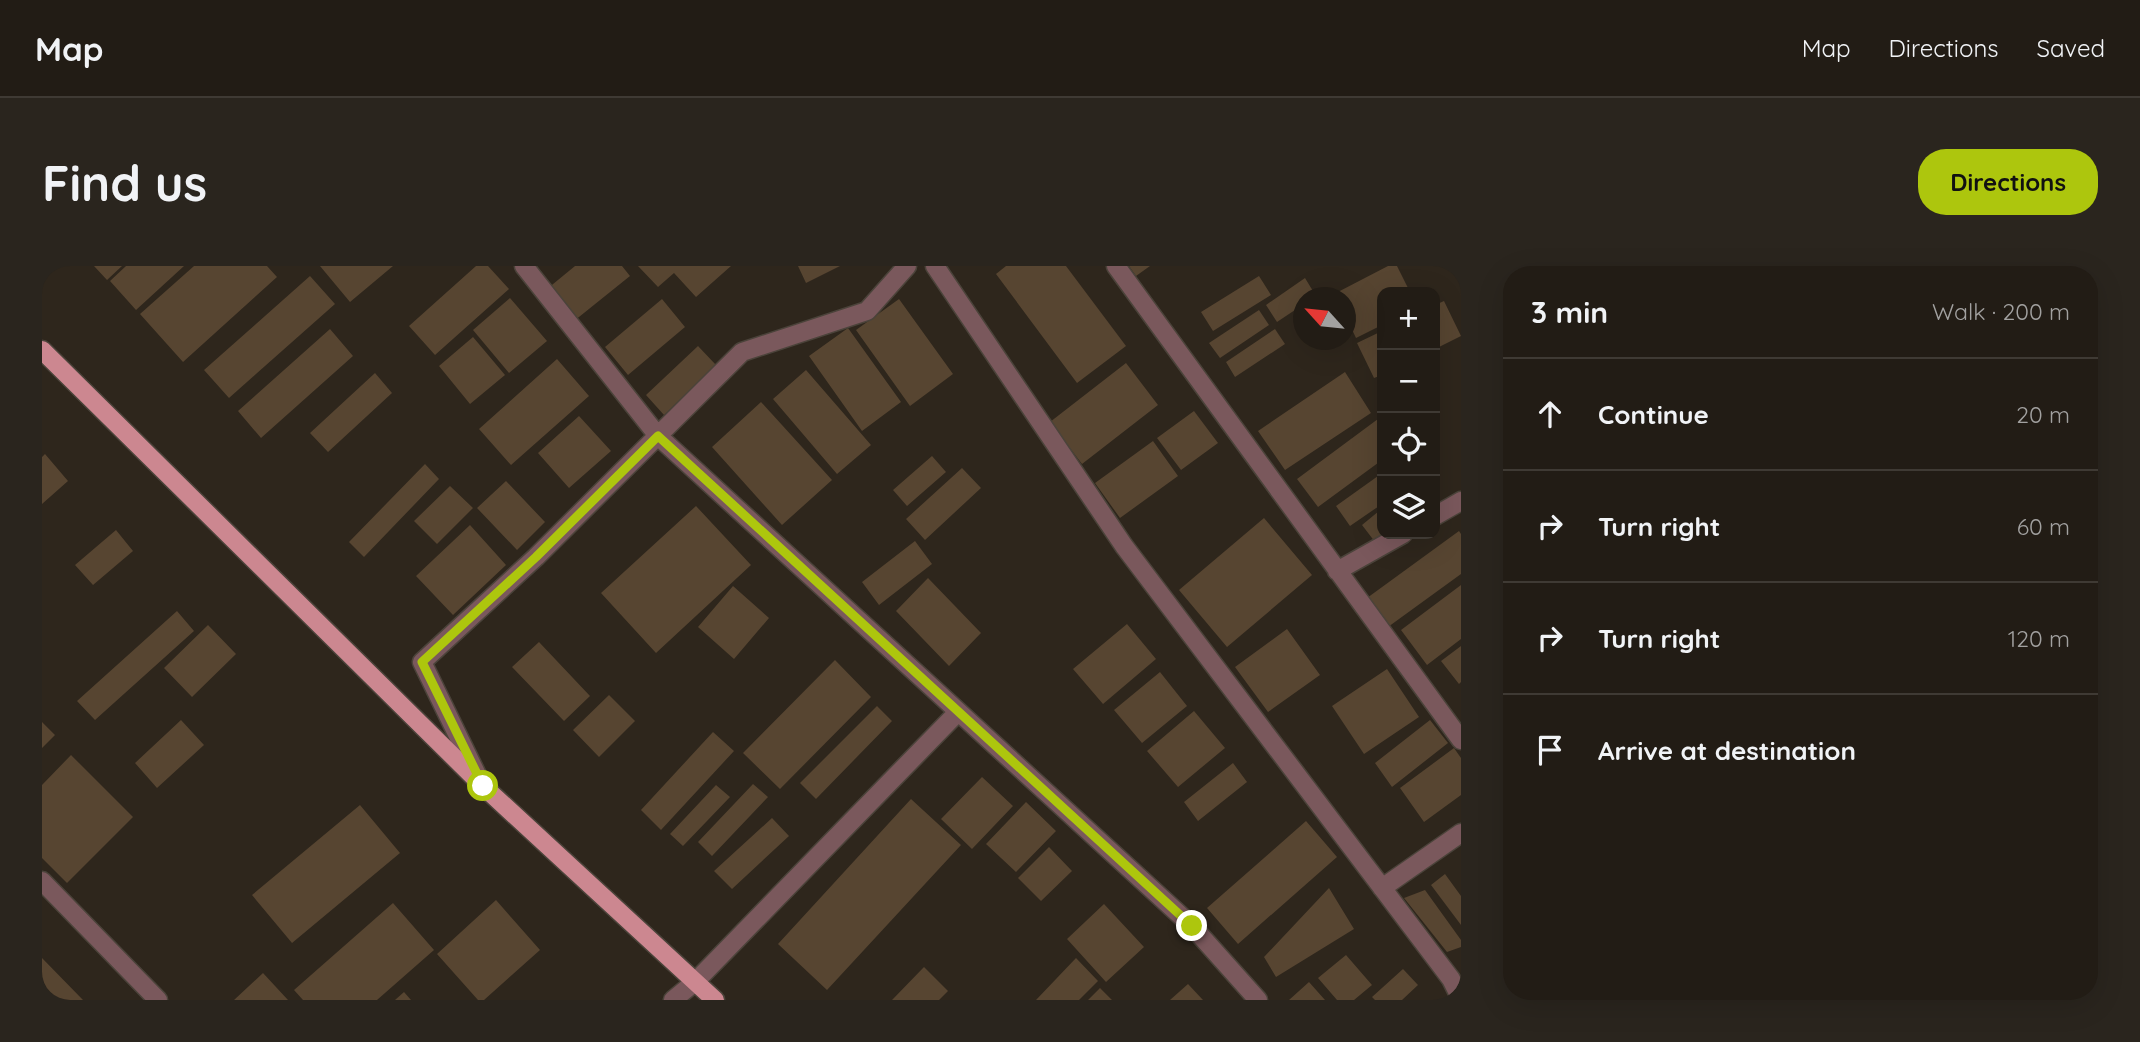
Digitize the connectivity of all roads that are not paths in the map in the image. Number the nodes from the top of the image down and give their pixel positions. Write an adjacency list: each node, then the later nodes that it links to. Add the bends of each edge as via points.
1 (524, 266): 6 (street)
2 (907, 266): 6 (street, via 867,311 742,352)
3 (935, 266): 16 (street, via 1125,546)
4 (1116, 266): 10 (street)
5 (42, 350): 13 (main road)
6 (658, 436): 11 (street); 13 (street, via 422,662)
7 (1461, 501): 8 (street)
8 (1440, 513)
9 (1394, 539): 10 (street)
10 (1337, 571): 12 (street)
11 (958, 712): 17 (street); 22 (street, via 1192,926)
12 (1461, 740)
13 (483, 786): 17 (main road)
14 (1461, 833): 16 (street)
15 (42, 881): 19 (street)
16 (1382, 888): 18 (street)
17 (696, 981): 20 (street); 21 (main road)
18 (1461, 999)
19 (158, 1000)
20 (673, 1000)
21 (715, 1000)
22 (1258, 1000)

